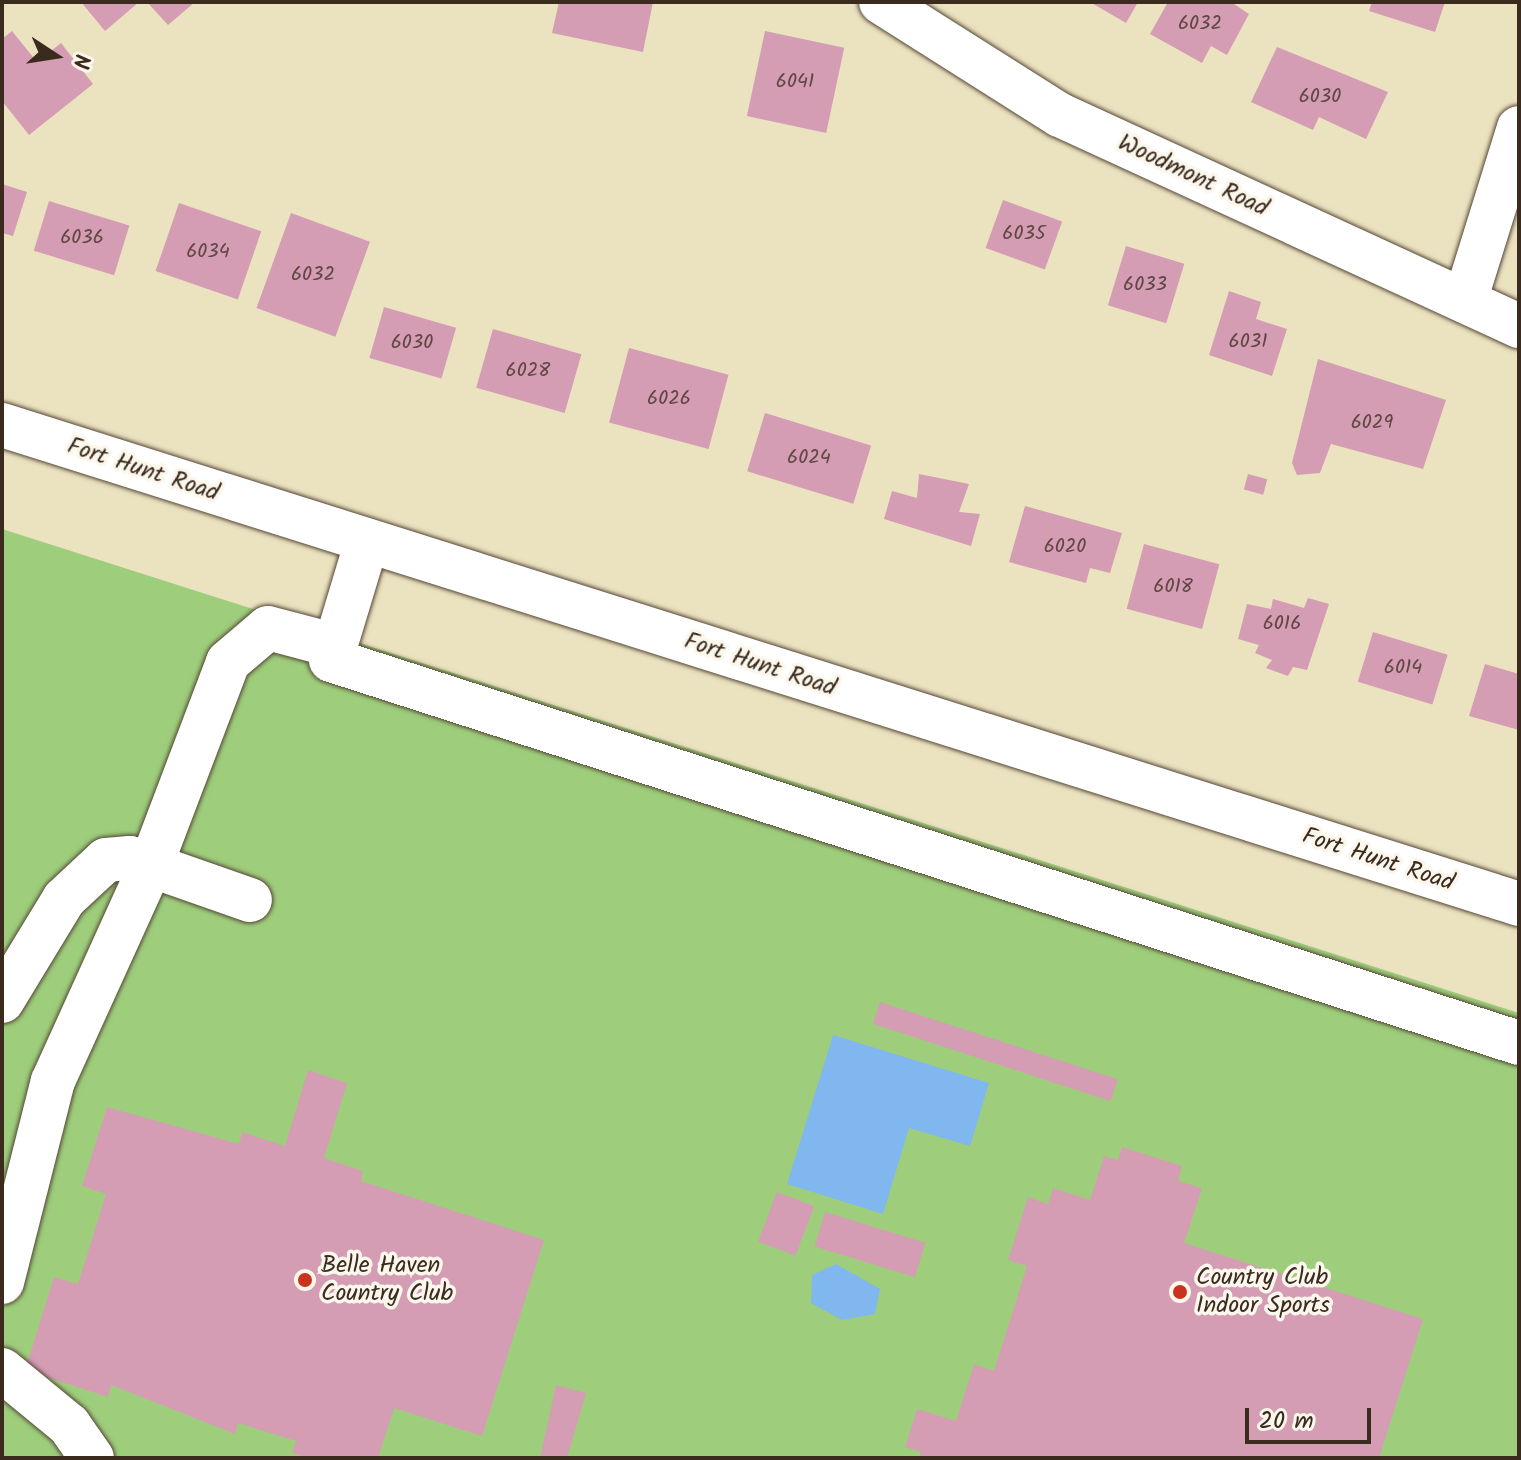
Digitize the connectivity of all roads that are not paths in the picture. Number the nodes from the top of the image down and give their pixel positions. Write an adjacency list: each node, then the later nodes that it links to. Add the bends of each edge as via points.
1 (881, 2): 3 (main road, Woodmont Road, via 1060,115)
2 (1519, 128): 3 (main road)
3 (1465, 301): 4 (main road, Woodmont Road)
4 (1519, 326)
5 (2, 425): 6 (main road, Fort Hunt Road)
6 (367, 541): 7 (main road); 10 (main road, Fort Hunt Road)
7 (334, 653): 8 (main road, via 268,628 228,662); 12 (main road, via 572,736)
8 (151, 865): 9 (main road); 11 (main road, via 120,858 86,874); 13 (main road, via 53,1081)
9 (250, 900)
10 (1519, 904)
11 (2, 1001)
12 (1519, 1043)
13 (2, 1282)
14 (2, 1370): 15 (main road, via 69,1425)
15 (92, 1458)

